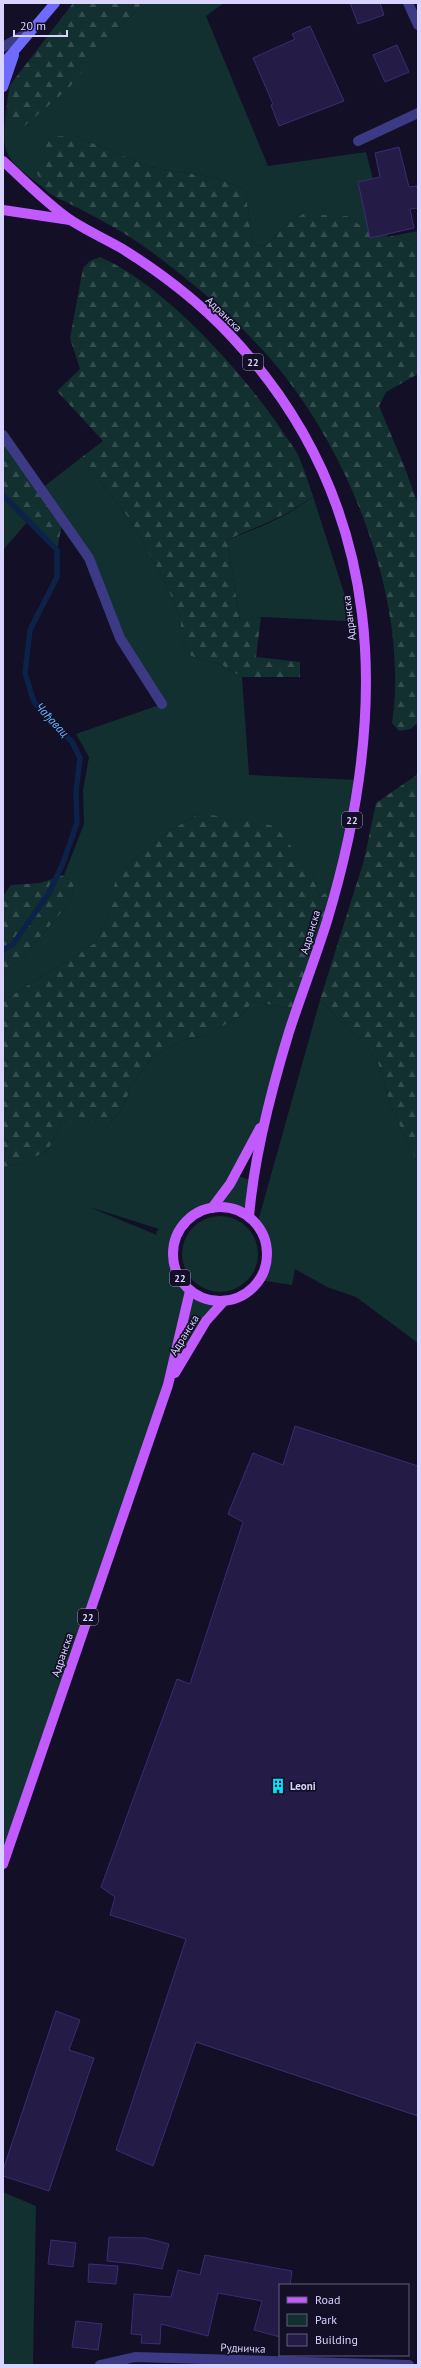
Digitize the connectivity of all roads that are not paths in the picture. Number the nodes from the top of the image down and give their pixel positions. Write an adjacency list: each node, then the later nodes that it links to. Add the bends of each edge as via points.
1 (55, 3): 4 (street)
2 (408, 3): 3 (street)
3 (418, 25)
4 (32, 30): 5 (street); 6 (street)
5 (3, 47)
6 (15, 50): 7 (street); 8 (street)
7 (3, 64)
8 (3, 87)
9 (418, 113): 10 (street)
10 (358, 141)
11 (3, 161): 13 (main road, Адранска / 22)
12 (3, 210): 13 (main road, Адранска / 22)
13 (71, 220): 16 (main road, Адранска / 22, via 121,248 168,281 206,312 259,369 287,406 311,447 332,491 350,551 358,590 366,662 365,734 359,780 343,863 289,1032)
14 (3, 435): 15 (street, via 89,558 120,638)
15 (162, 704)
16 (266, 1118): 17 (main road, Адранска / 22, via 230,1184); 18 (main road, Адранска / 22, via 253,1181)
17 (212, 1208): 18 (main road, 22, via 228,1208); 19 (main road, 22, via 192,1216 177,1234 173,1250 175,1270 181,1282)
18 (249, 1217): 20 (main road, 22, via 262,1234 267,1250 265,1266 259,1280 248,1291)
19 (190, 1291): 20 (main road, 22, via 204,1298); 21 (main road, Адранска / 22)
20 (224, 1301): 21 (main road, Адранска / 22, via 200,1331)
21 (168, 1385): 22 (main road, Адранска / 22)
22 (3, 1864)
23 (100, 2365): 24 (street, Рудничка, via 135,2357)
24 (409, 2365)

